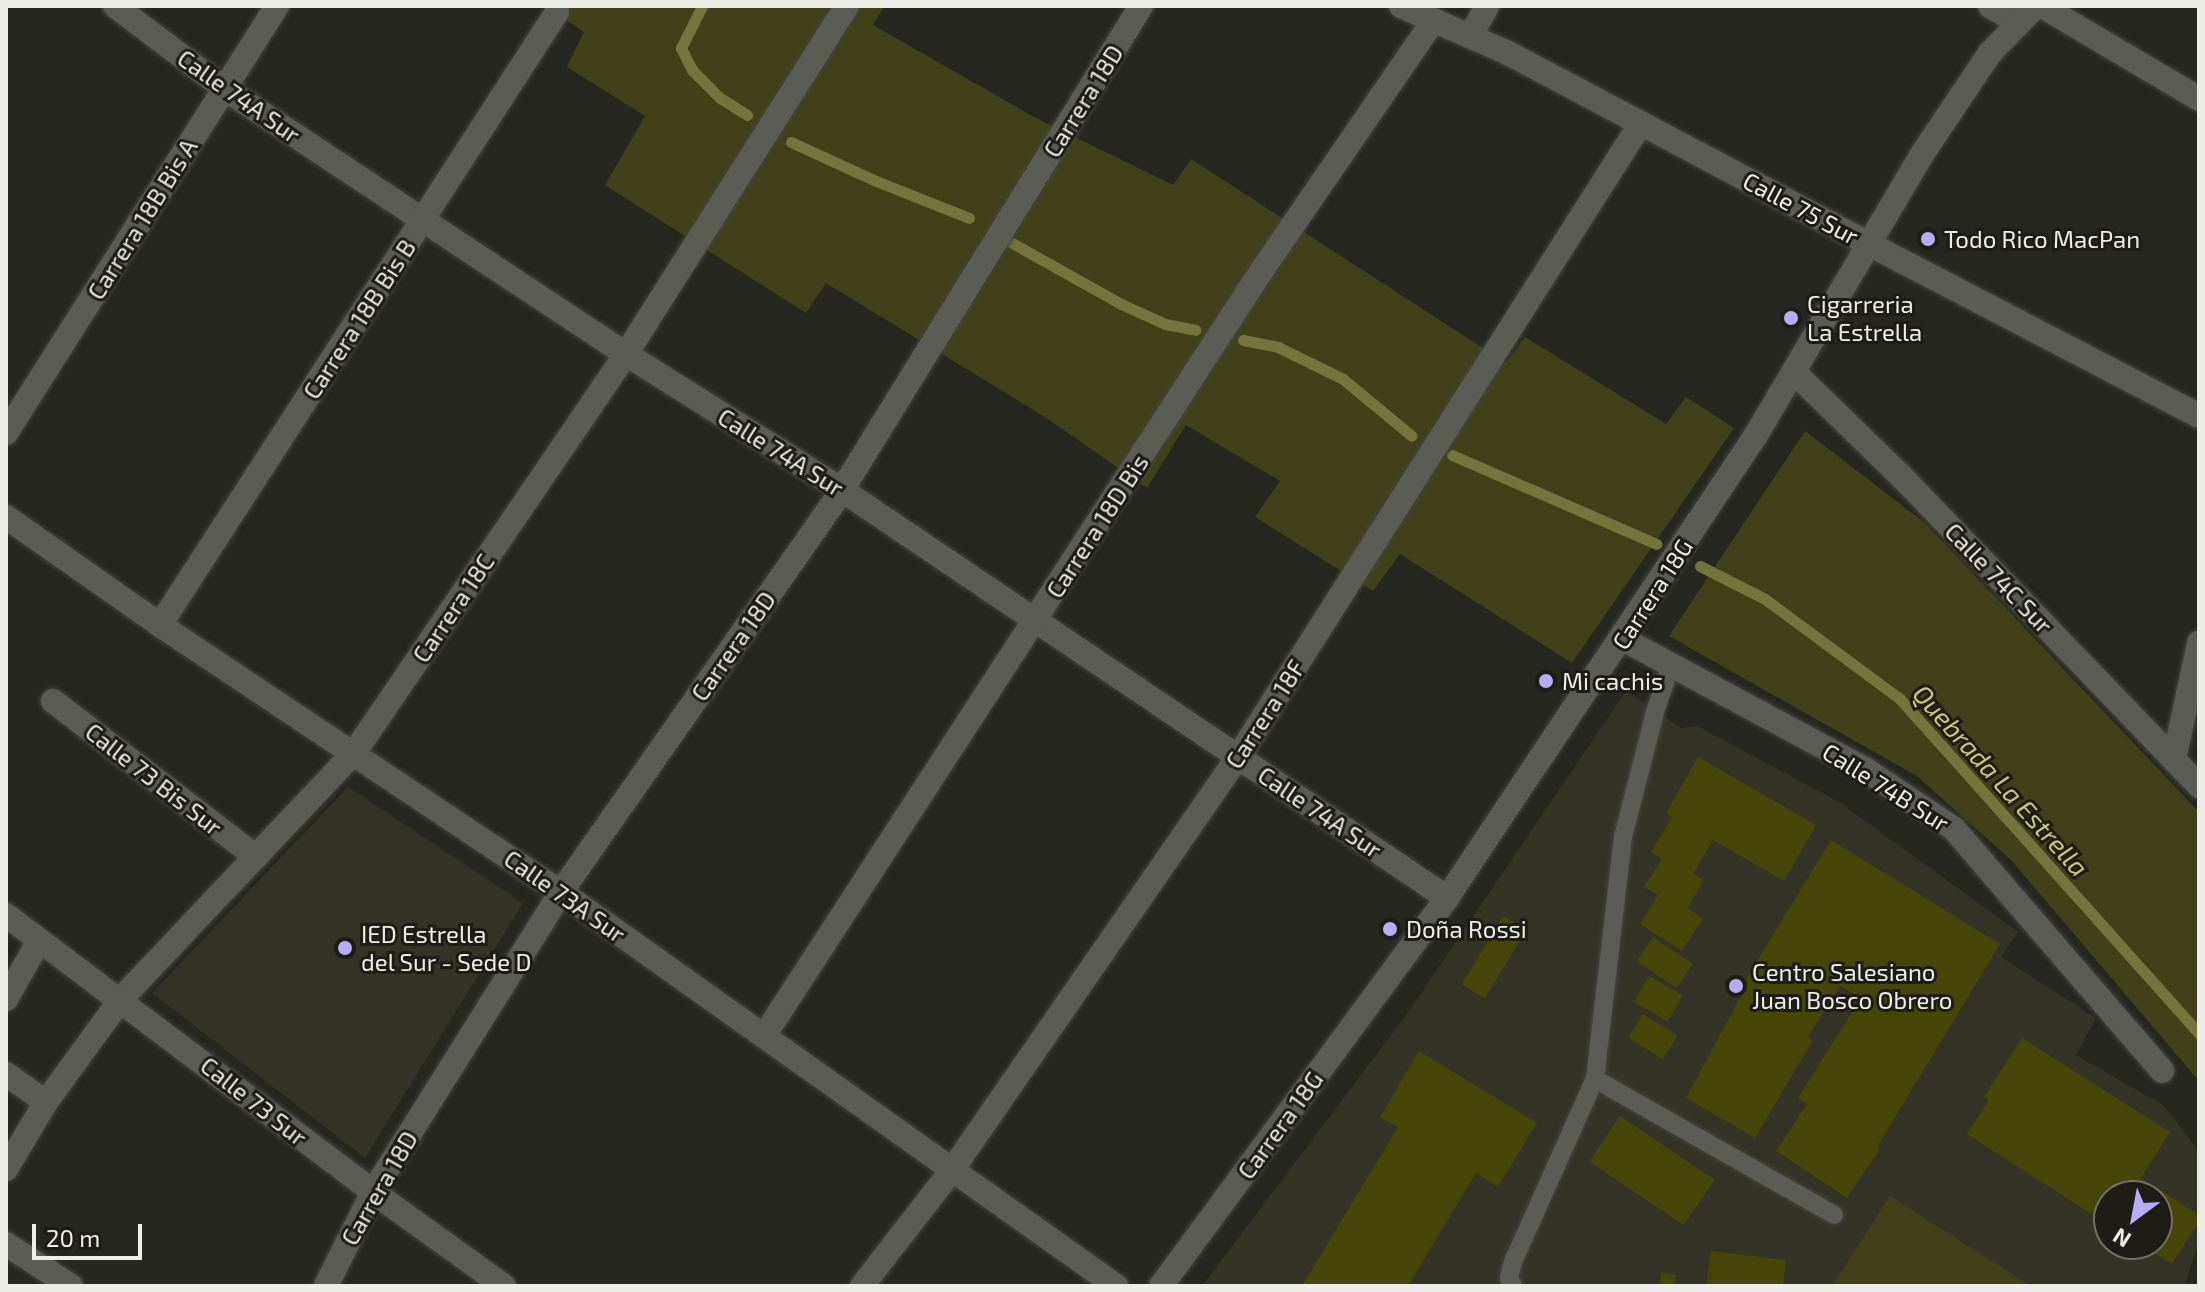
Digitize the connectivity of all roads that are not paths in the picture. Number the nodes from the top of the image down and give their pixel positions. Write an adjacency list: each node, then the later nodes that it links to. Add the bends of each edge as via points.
1 (115, 6): 12 (street, Calle 74A Sur)
2 (277, 6): 12 (street, Carrera 18B Bis A)
3 (847, 6): 17 (street, Carrera 18C)
4 (1141, 6): 21 (street, Carrera 18D)
5 (1401, 6): 10 (street, Calle 75 Sur)
6 (1487, 6): 11 (street)
7 (1990, 6): 9 (street)
8 (557, 12): 15 (street, Carrera 18B Bis B)
9 (2032, 12): 13 (street); 16 (street, Carrera 18G, via 1990,53)
10 (1434, 20): 11 (street, Calle 75 Sur); 23 (street, Carrera 18D Bis, via 1260,273)
11 (1470, 36): 14 (street, Calle 75 Sur)
12 (225, 89): 15 (street, Calle 74A Sur); 20 (street, Carrera 18B Bis A)
13 (2199, 99)
14 (1641, 123): 16 (street, Calle 75 Sur); 30 (street, Carrera 18F)
15 (423, 221): 17 (street, Calle 74A Sur); 24 (street, Carrera 18B Bis B)
16 (1867, 243): 18 (street, Carrera 18G); 19 (street, Calle 75 Sur)
17 (626, 354): 21 (street, Calle 74A Sur); 29 (street, Carrera 18C)
18 (1795, 373): 25 (street, Carrera 18G); 31 (street, Calle 74C Sur)
19 (2199, 416)
20 (6, 433)
21 (842, 490): 23 (street, Calle 74A Sur); 34 (street, Carrera 18D)
22 (6, 517): 24 (street, Calle 73A Sur)
23 (1036, 621): 30 (street, Calle 74A Sur); 40 (street, Carrera 18D Bis)
24 (160, 625): 29 (street, Calle 73A Sur)
25 (1623, 639): 27 (street, Calle 74B Sur); 35 (street, Carrera 18G)
26 (2199, 643): 31 (street)
27 (1671, 665): 41 (street, Calle 74B Sur, via 1866,770 1954,829); 43 (lane, via 1623,837)
28 (53, 701): 33 (street, Calle 73 Bis Sur)
29 (354, 753): 33 (street, Carrera 18C); 34 (street, Calle 73A Sur)
30 (1238, 757): 35 (street, Calle 74A Sur); 46 (street, Carrera 18F)
31 (2174, 759): 32 (street, Calle 74C Sur)
32 (2199, 786)
33 (256, 857): 39 (street, Carrera 18C)
34 (561, 892): 40 (street, Calle 73A Sur); 47 (street, Carrera 18D)
35 (1447, 898): 55 (street, Carrera 18G)
36 (6, 915): 37 (street, Calle 73 Sur)
37 (39, 941): 38 (street); 39 (street, Calle 73 Sur)
38 (6, 999)
39 (121, 999): 44 (street, Carrera 18C); 47 (street, Calle 73 Sur)
40 (764, 1036): 46 (street, Calle 73A Sur)
41 (2162, 1071)
42 (6, 1074): 44 (street)
43 (1595, 1079): 48 (lane); 56 (lane, via 1513,1262)
44 (46, 1102): 45 (street, Carrera 18C)
45 (6, 1169)
46 (952, 1170): 53 (street, Carrera 18F); 54 (street, Calle 73A Sur)
47 (373, 1192): 51 (street, Carrera 18D); 52 (street, Calle 73 Sur)
48 (1834, 1215)
49 (6, 1244): 50 (street)
50 (71, 1286)
51 (326, 1286)
52 (504, 1286)
53 (862, 1286)
54 (1116, 1286)
55 (1161, 1286)
56 (1513, 1286)

